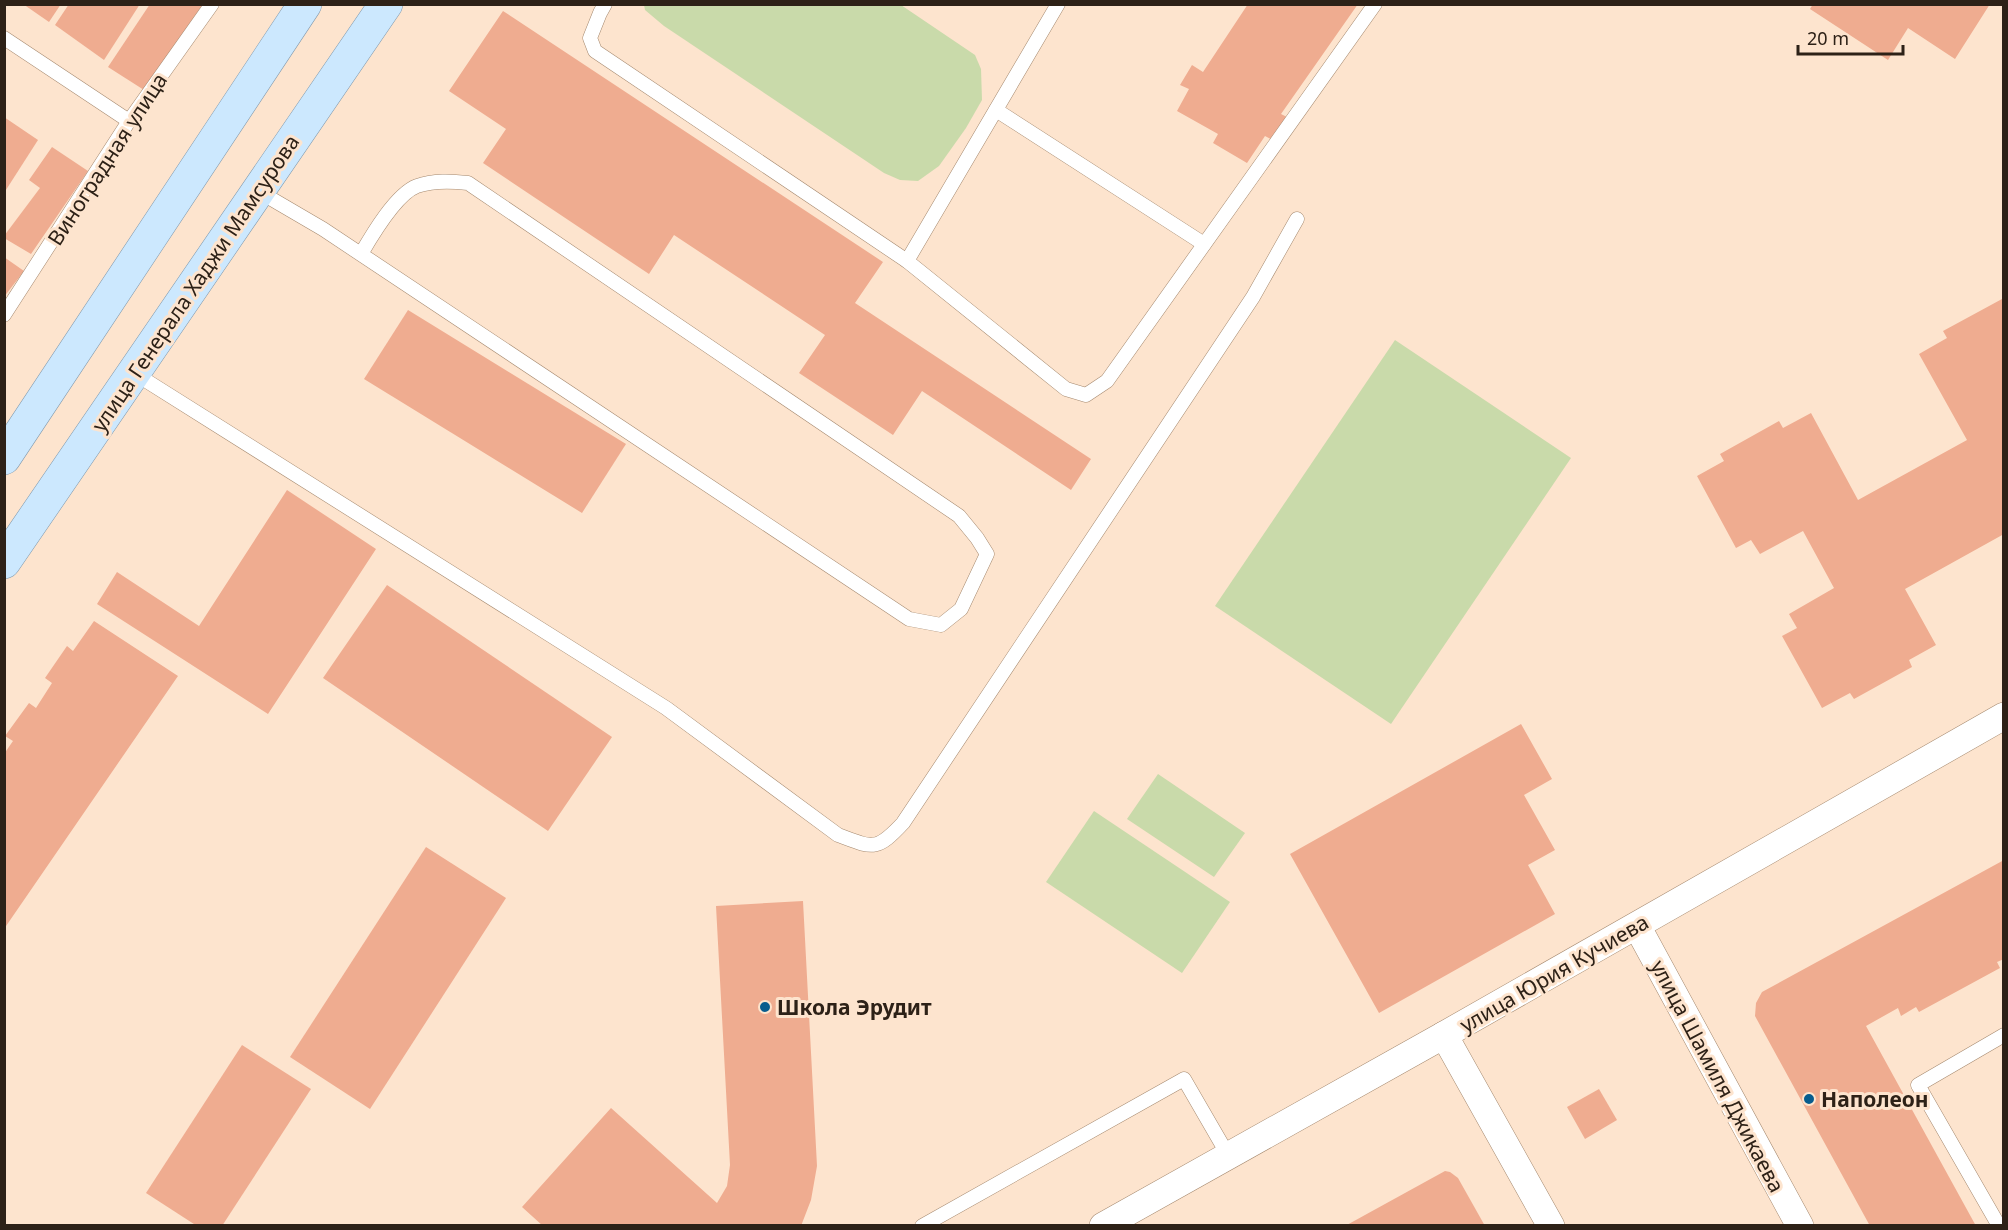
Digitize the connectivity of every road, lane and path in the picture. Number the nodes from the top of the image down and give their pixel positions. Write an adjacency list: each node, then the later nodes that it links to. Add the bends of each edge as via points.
1 (212, 4): 9 (lane, Виноградная улица)
2 (305, 4): 17 (main road)
3 (386, 4): 10 (main road, улица Генерала Хаджи Мамсурова)
4 (605, 4): 14 (lane, via 590,38 595,51)
5 (1058, 4): 8 (lane)
6 (1375, 4): 12 (lane)
7 (4, 38): 9 (lane)
8 (996, 110): 12 (lane); 14 (lane)
9 (129, 121): 15 (lane, Виноградная улица)
10 (258, 191): 13 (lane); 16 (main road, улица Генерала Хаджи Мамсурова)
11 (1297, 219): 16 (lane, via 1253,297 903,823 886,841 867,846 838,834 666,708)
12 (1204, 244): 14 (lane, via 1107,381 1086,395 1066,389)
13 (361, 254): 13 (lane, via 909,619 941,625 960,609 987,554 959,516 468,183 443,181 415,187 379,222)
14 (907, 261)
15 (4, 315)
16 (134, 373): 18 (main road, улица Генерала Хаджи Мамсурова)
17 (4, 458)
18 (4, 562)
19 (2004, 716): 20 (street, улица Юрия Кучиева)
20 (1637, 926): 21 (street, улица Юрия Кучиева); 27 (street, улица Шамиля Джикаева)
21 (1444, 1035): 23 (street, улица Юрия Кучиева); 26 (street)
22 (2004, 1035): 28 (lane, via 1918,1085)
23 (1228, 1155): 24 (lane, via 1184,1079); 25 (street, улица Юрия Кучиева)
24 (922, 1226)
25 (1103, 1226)
26 (1551, 1226)
27 (1800, 1226)
28 (1999, 1226)

